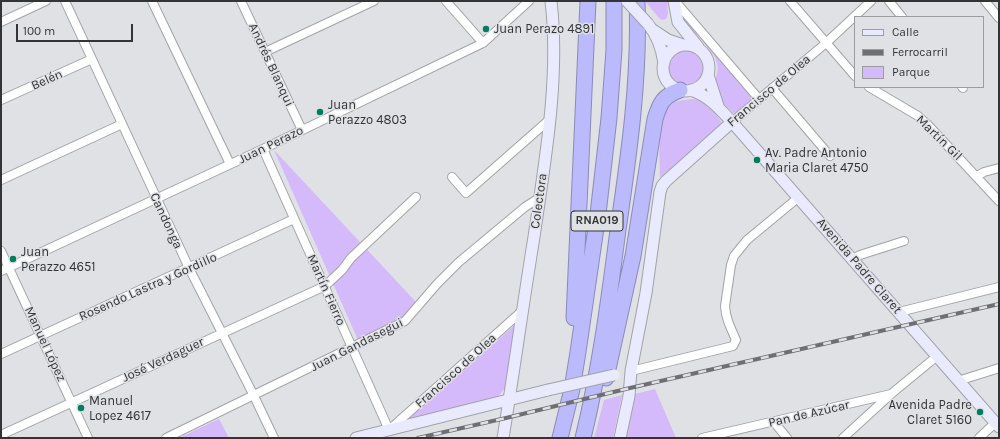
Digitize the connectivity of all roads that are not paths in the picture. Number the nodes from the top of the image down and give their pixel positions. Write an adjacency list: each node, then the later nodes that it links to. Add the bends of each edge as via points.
1 (46, 1): 22 (street)
2 (65, 1): 29 (street, Candonga)
3 (152, 1): 45 (street)
4 (241, 1): 28 (street, Andrés Blanqui)
5 (374, 1): 28 (street)
6 (446, 1): 24 (street)
7 (529, 1): 24 (street, Juan Perazo)
8 (551, 1): 39 (main road, Colectora, via 554,34)
9 (588, 1): 86 (highway, via 574,318)
10 (614, 1): 87 (highway, RNA019, via 614,50 609,118 598,214 572,389)
11 (627, 1): 23 (main road, bridge)
12 (637, 1): 88 (highway, RNA019, via 636,65 628,160 598,367)
13 (674, 1): 27 (main road, via 678,22); 36 (street)
14 (790, 1): 25 (street)
15 (871, 1): 18 (street, Francisco de Olea)
16 (888, 1): 19 (street)
17 (985, 1): 21 (street)
18 (855, 16)
19 (901, 16)
20 (854, 17): 25 (street, Francisco de Olea)
21 (999, 18)
22 (1, 22)
23 (650, 27): 26 (main road, via 668,40); 30 (main road, via 662,52)
24 (483, 43): 42 (street, Juan Perazo)
25 (826, 43): 32 (street); 33 (street, Francisco de Olea)
26 (684, 45): 27 (main road); 30 (main road, via 670,51)
27 (698, 48): 31 (main road, via 708,60)
28 (265, 52): 42 (street, Andrés Blanqui)
29 (92, 59): 37 (street, Belén); 41 (street, Candonga)
30 (664, 63): 35 (main road, via 664,74 667,79 673,86)
31 (708, 75): 35 (main road, via 703,84); 38 (main road, Avenida Padre Claret)
32 (854, 75)
33 (772, 88): 36 (street, Francisco de Olea); 44 (street)
34 (871, 88): 47 (street, Martín Gil, via 923,121)
35 (686, 90): 38 (main road, Avenida Padre Claret, via 702,94); 89 (highway, via 670,94 664,99 656,116 626,290 595,425)
36 (759, 99): 40 (street, Francisco de Olea)
37 (1, 100)
38 (718, 107): 40 (main road, Avenida Padre Claret)
39 (549, 120): 48 (street, via 466,193); 52 (main road, Colectora)
40 (732, 122): 51 (main road, Avenida Padre Claret); 71 (main road, Francisco de Olea, via 662,186)
41 (122, 124): 49 (street); 53 (street, Candonga)
42 (302, 130): 43 (street, Juan Perazo)
43 (263, 149): 45 (street, Juan Perazo); 55 (street, Martín Fierro)
44 (830, 156)
45 (230, 164): 53 (street, Juan Perazo)
46 (999, 168): 47 (street)
47 (977, 176): 54 (street, Martín Gil)
48 (452, 177)
49 (1, 180)
50 (416, 197): 61 (street, José Verdaguer)
51 (799, 197): 58 (main road, Avenida Padre Claret); 71 (street, via 747,240 734,256 725,306 735,344 730,348)
52 (540, 198): 63 (main road, Colectora); 67 (street, Juan Gandasegui, via 524,207 459,262 405,321)
53 (156, 199): 59 (street, Candonga); 60 (street, Juan Perazo)
54 (999, 201)
55 (294, 219): 59 (street, Rosendo Lastra y Gordillo); 61 (street, Martín Fierro)
56 (904, 241): 58 (street)
57 (1, 251): 60 (street, Manuel López)
58 (853, 259): 64 (main road, Avenida Padre Claret)
59 (188, 268): 65 (street, Candonga); 66 (street, Rosendo Lastra y Gordillo)
60 (5, 269): 66 (street, Manuel López)
61 (325, 286): 65 (street, José Verdaguer); 67 (street, Martín Fierro)
62 (999, 287): 64 (street)
63 (522, 311): 75 (main road, Colectora); 79 (street, Francisco de Olea)
64 (899, 312): 69 (main road, Avenida Padre Claret)
65 (221, 334): 74 (street, Candonga); 76 (street, José Verdaguer)
66 (40, 335): 68 (street, Rosendo Lastra y Gordillo); 76 (street, Manuel López)
67 (352, 348): 74 (street, Juan Gandasegui); 79 (street, Martín Fierro)
68 (1, 354)
69 (936, 357): 72 (main road, Avenida Padre Claret); 73 (street)
70 (999, 368): 72 (street)
71 (631, 371): 75 (main road, bridge); 90 (main road, via 629,396)
72 (958, 381): 78 (main road, Avenida Padre Claret)
73 (891, 394): 77 (street, Pan de Azúcar); 93 (street)
74 (254, 396): 83 (street, Juan Gandasegui); 84 (street, Candonga)
75 (509, 399): 79 (main road); 81 (main road, Colectora)
76 (72, 402): 80 (street, José Verdaguer); 82 (street, Manuel López)
77 (774, 422): 91 (street, Pan de Azúcar); 92 (street)
78 (997, 425): 94 (street)
79 (389, 430): 85 (main road)
80 (1, 435)
81 (504, 436)
82 (88, 438)
83 (166, 438)
84 (274, 438)
85 (356, 438)
86 (553, 438)
87 (560, 438)
88 (583, 438)
89 (589, 438)
90 (620, 438)
91 (702, 438)
92 (787, 438)
93 (843, 438)
94 (979, 438)

